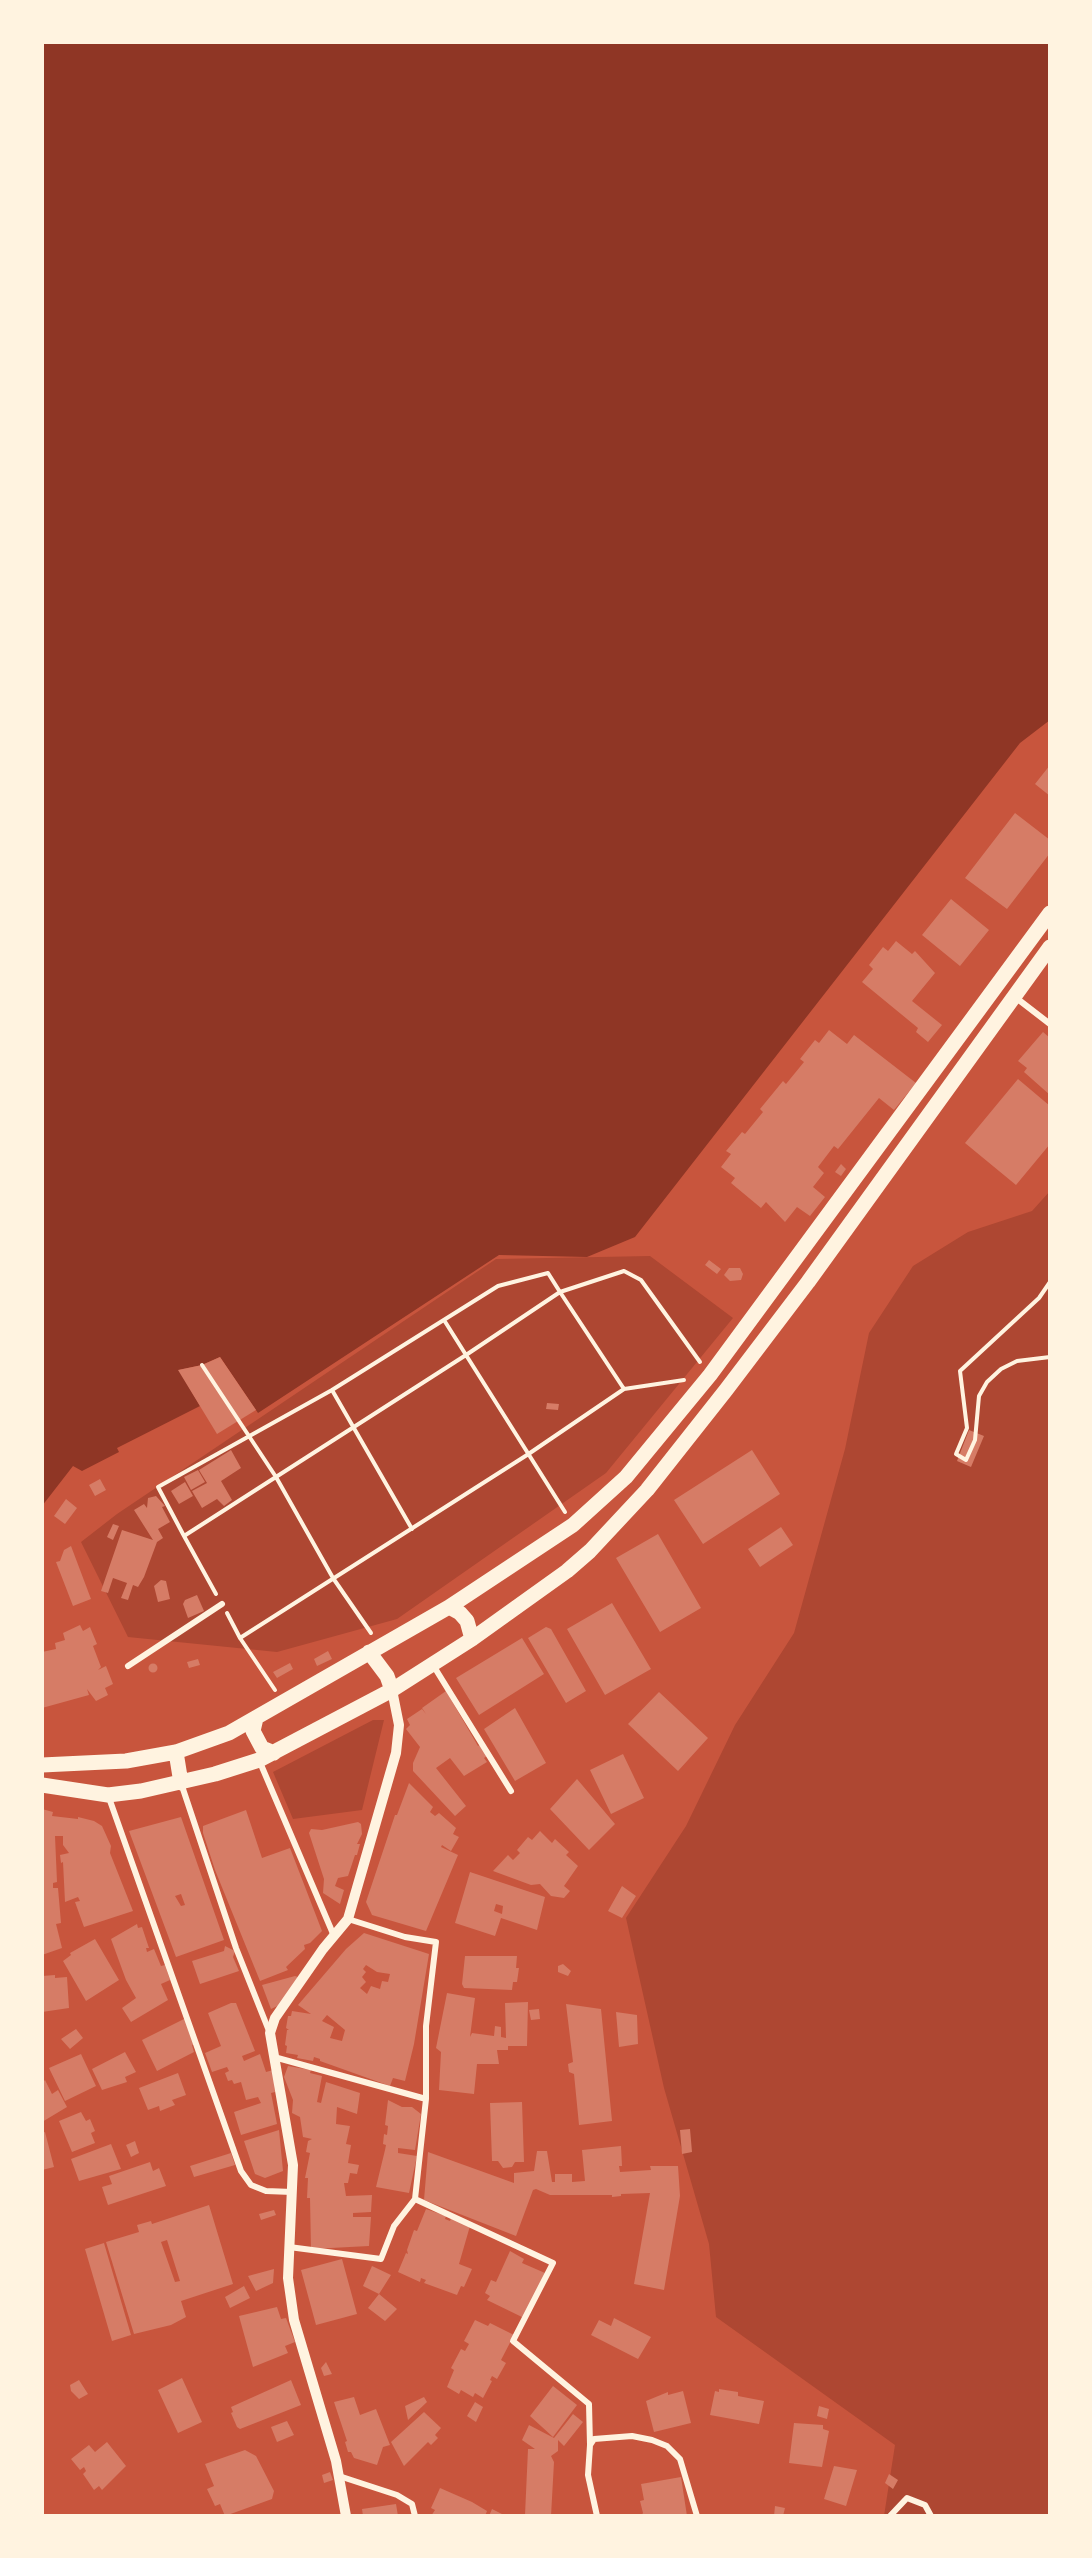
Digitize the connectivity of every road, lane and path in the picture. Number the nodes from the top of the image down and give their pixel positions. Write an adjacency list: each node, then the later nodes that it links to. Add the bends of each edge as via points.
1 (1050, 913): 11 (main road)
2 (1050, 947): 3 (main road)
3 (1015, 996): 4 (street); 25 (main road, via 808,1282 647,1490 567,1571)
4 (1050, 1023)
5 (1050, 1282): 9 (path, via 1039,1298 960,1371 968,1428 956,1454 966,1460 975,1440 979,1396 987,1382 1000,1369 1017,1361)
6 (560, 1292): 7 (path, via 548,1274 498,1286); 8 (path); 11 (path, via 624,1271 641,1280); 12 (path)
7 (444, 1320): 8 (path); 13 (path)
8 (466, 1355): 14 (path); 16 (path)
9 (1050, 1357)
10 (202, 1365): 15 (path)
11 (710, 1375): 12 (path); 18 (main road, via 626,1478)
12 (624, 1389): 16 (path)
13 (332, 1390): 14 (path); 15 (path)
14 (354, 1427): 17 (path); 19 (path)
15 (249, 1437): 17 (path); 20 (path, via 158,1487)
16 (527, 1455): 18 (path); 19 (path)
17 (276, 1477): 20 (path); 21 (path)
18 (573, 1525): 23 (main road)
19 (412, 1529): 21 (path)
20 (184, 1536): 22 (path)
21 (333, 1578): 24 (path); 26 (path)
22 (222, 1604): 24 (path); 28 (street)
23 (449, 1607): 25 (main road, via 467,1621); 26 (main road)
24 (240, 1638): 30 (path)
25 (472, 1639): 27 (main road)
26 (375, 1649): 29 (main road); 30 (main road)
27 (432, 1664): 29 (main road); 38 (street)
28 (128, 1666)
29 (392, 1690): 33 (main road); 40 (street, via 399,1725 396,1753)
30 (283, 1702): 31 (main road)
31 (256, 1718): 32 (main road, via 220,1737); 33 (main road, via 253,1731 262,1748)
32 (176, 1752): 35 (main road, via 126,1761); 36 (main road)
33 (274, 1753): 34 (main road)
34 (259, 1760): 36 (main road); 41 (street)
35 (42, 1765)
36 (181, 1783): 39 (main road); 42 (street, via 236,1948)
37 (42, 1785): 39 (main road)
38 (511, 1791)
39 (108, 1795): 45 (street, via 241,2171 251,2185 266,2191)
40 (348, 1919): 41 (street); 44 (street, via 405,1937 436,1942 426,2026)
41 (334, 1936): 42 (street, via 275,2018)
42 (270, 2033): 43 (street)
43 (274, 2057): 44 (street); 45 (street, via 292,2165)
44 (426, 2099): 46 (street)
45 (292, 2192): 47 (street)
46 (415, 2199): 47 (street, via 394,2226 381,2259); 48 (street, via 553,2263 513,2341 589,2404)
47 (289, 2247): 49 (street, via 288,2278 294,2320)
48 (590, 2445): 52 (street, via 588,2475); 53 (street, via 594,2439 632,2436 667,2446 680,2459)
49 (339, 2476): 50 (street); 51 (street, via 397,2495 412,2504)
50 (346, 2516)
51 (415, 2516)
52 (597, 2516)
53 (697, 2516)
54 (890, 2516): 55 (street, via 907,2498 925,2505)
55 (931, 2516)

